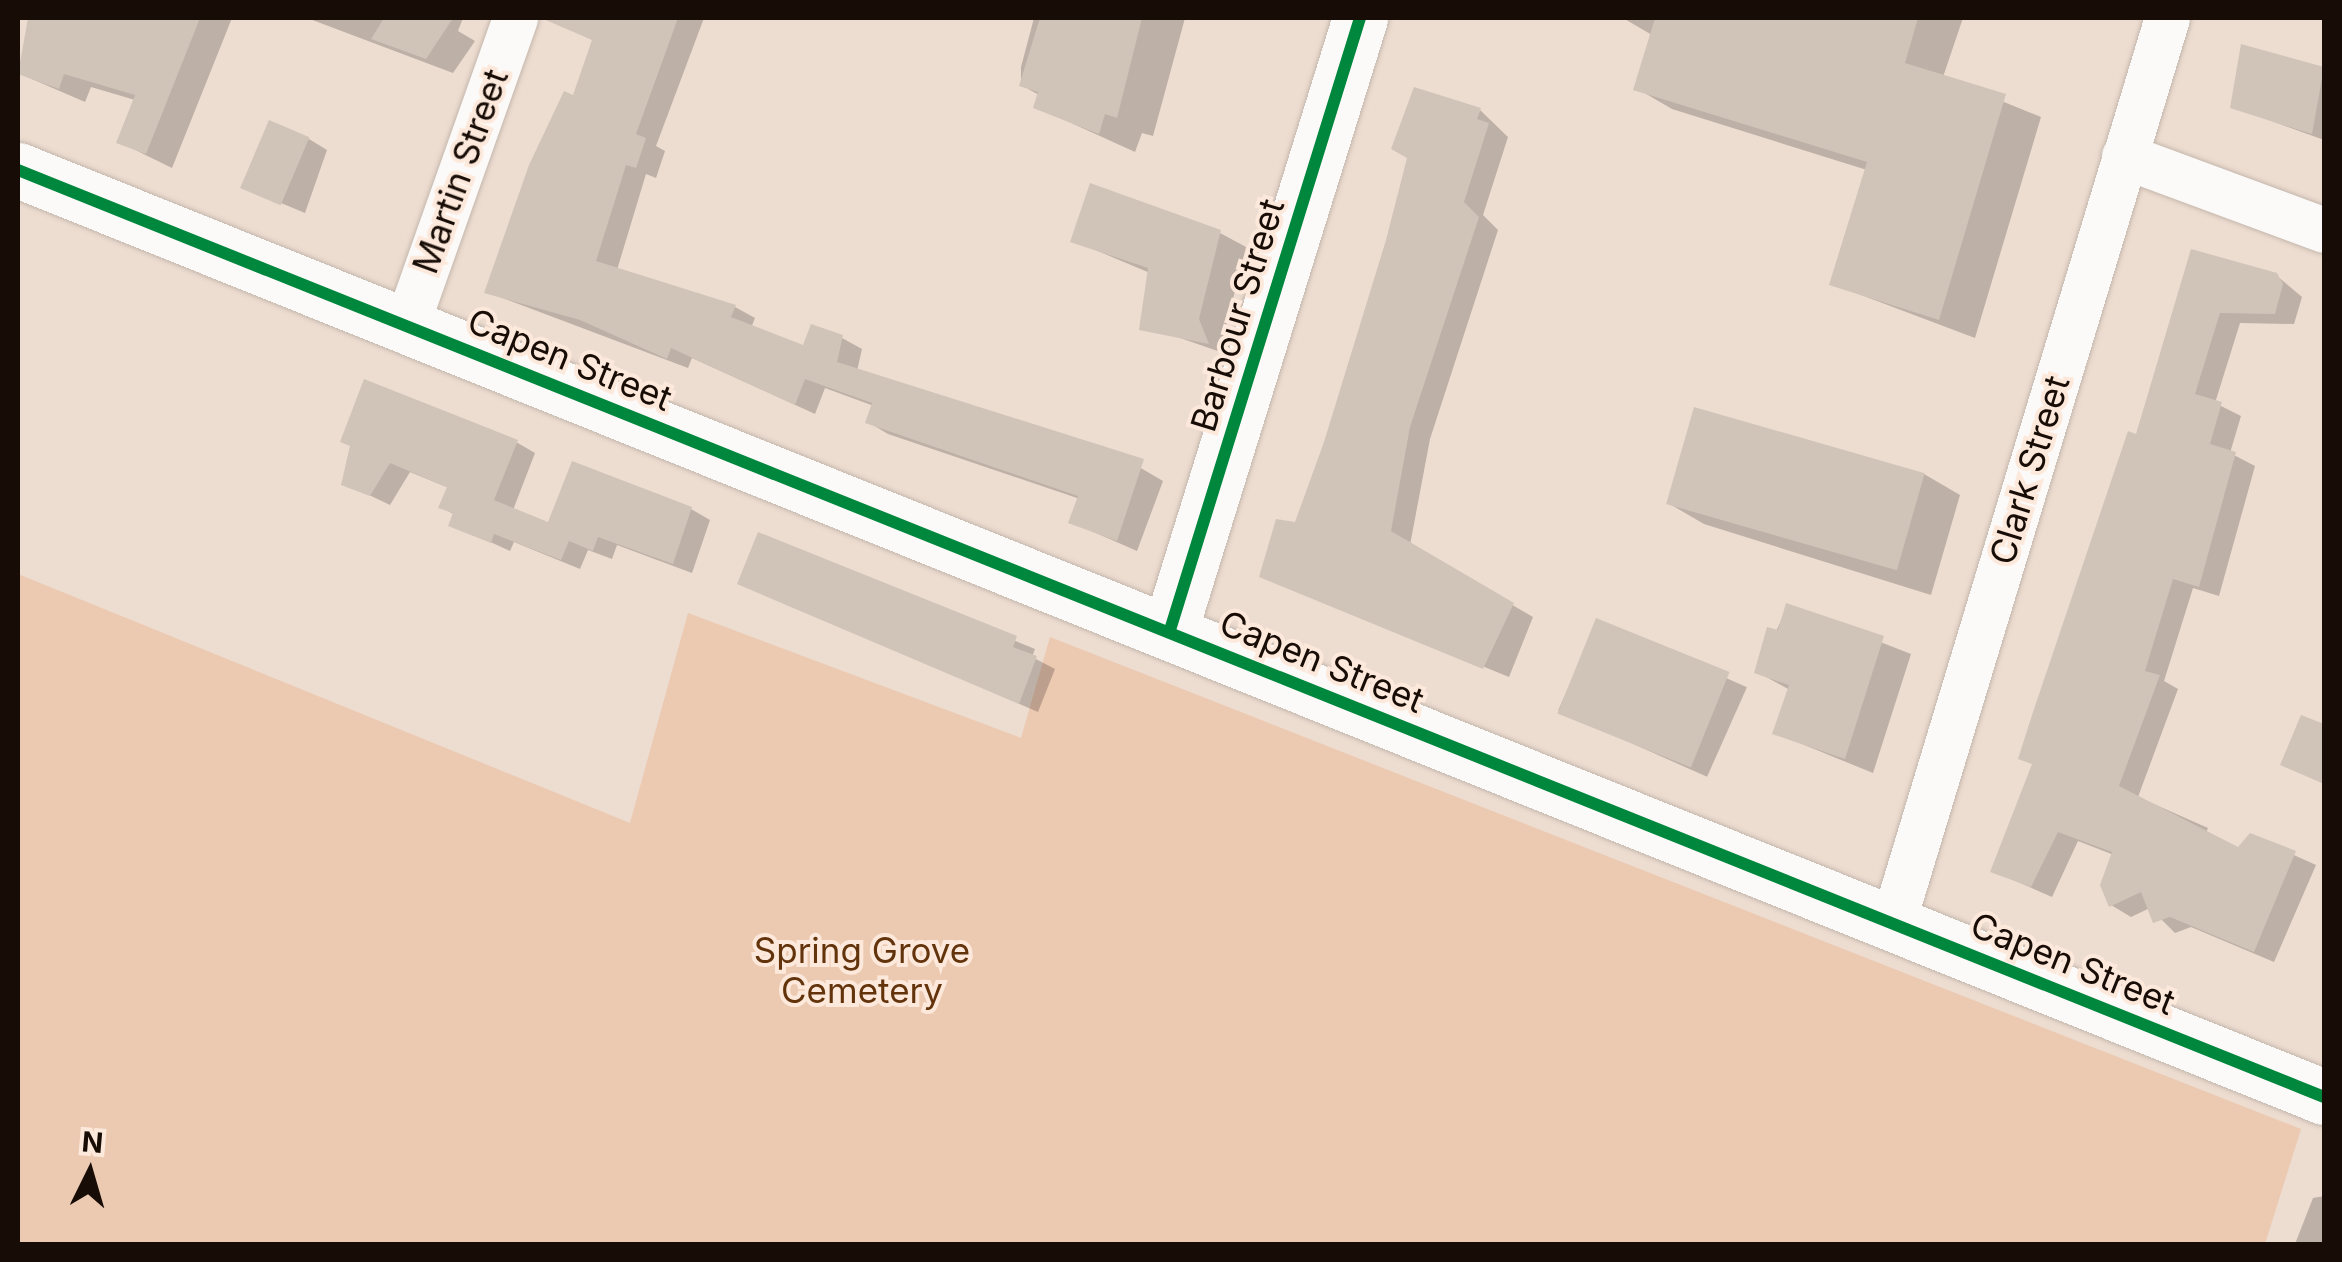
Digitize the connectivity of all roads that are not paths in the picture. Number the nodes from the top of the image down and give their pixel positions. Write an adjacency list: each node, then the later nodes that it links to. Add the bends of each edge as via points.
1 (515, 18): 7 (street, Martin Street)
2 (1360, 18): 8 (street, Barbour Street)
3 (2167, 18): 4 (street, Clark Street)
4 (2124, 156): 6 (street); 9 (street, Clark Street)
5 (18, 170): 7 (street, Capen Street)
6 (2324, 230)
7 (406, 326): 8 (street, Capen Street)
8 (1170, 630): 9 (street, Capen Street)
9 (1893, 922): 10 (street, Capen Street)
10 (2324, 1096)

